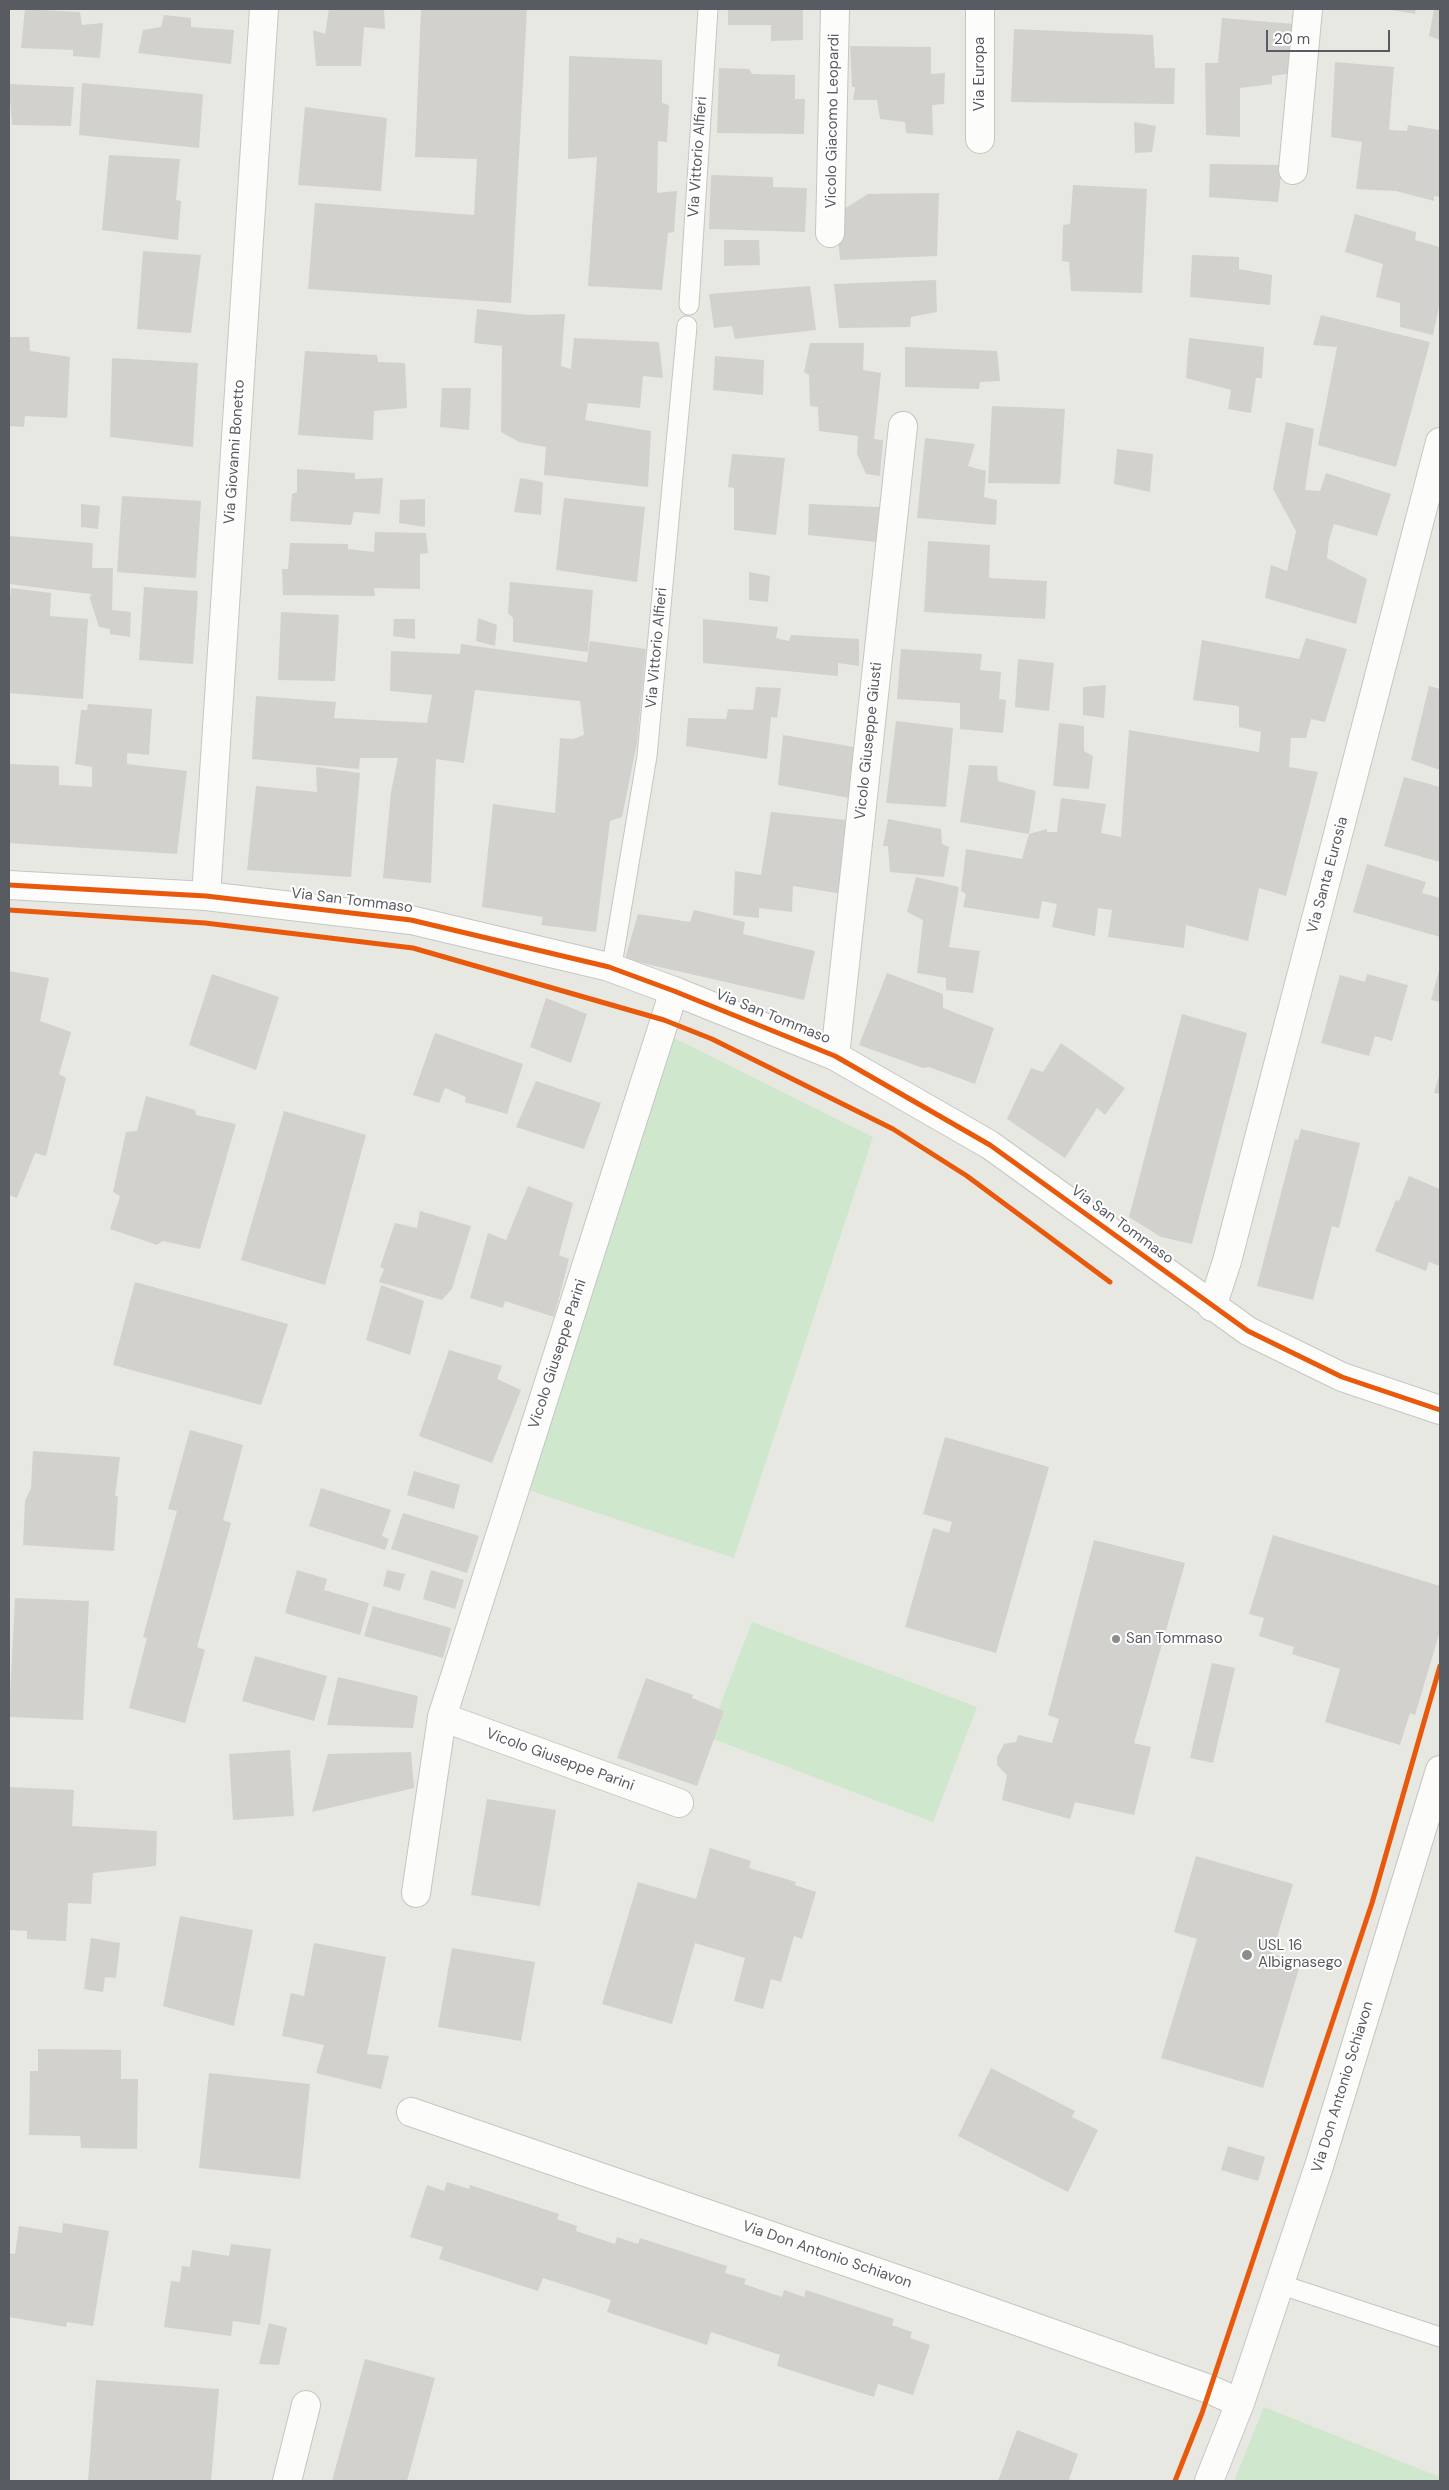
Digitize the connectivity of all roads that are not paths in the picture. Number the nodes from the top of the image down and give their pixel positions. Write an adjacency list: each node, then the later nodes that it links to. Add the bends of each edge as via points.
1 (264, 9): 14 (street, Via Giovanni Bonetto)
2 (708, 9): 9 (lane, Via Vittorio Alfieri)
3 (836, 9): 8 (street, Vicolo Giacomo Leopardi)
4 (980, 9): 6 (street, Via Europa)
5 (1308, 9): 7 (street)
6 (980, 139)
7 (1293, 170)
8 (830, 233)
9 (688, 305)
10 (687, 326): 15 (lane, Via Vittorio Alfieri, via 647,756 614,953)
11 (903, 426): 17 (street, Vicolo Giuseppe Giusti)
12 (1440, 442): 18 (street, Via Santa Eurosia, via 1227,1261)
13 (9, 885): 14 (street, Via San Tommaso)
14 (206, 896): 15 (street, Via San Tommaso, via 411,920)
15 (608, 967): 16 (street, Via San Tommaso)
16 (674, 991): 17 (street, Via San Tommaso); 20 (street, Vicolo Giuseppe Parini)
17 (835, 1056): 18 (street, Via San Tommaso, via 990,1144)
18 (1212, 1307): 19 (street, Via San Tommaso, via 1269,1342 1342,1377)
19 (1440, 1410)
20 (442, 1717): 22 (street, Vicolo Giuseppe Parini); 23 (street, Vicolo Giuseppe Parini)
21 (1440, 1770): 25 (street, Via Don Antonio Schiavon, via 1326,2144)
22 (679, 1803)
23 (416, 1893)
24 (411, 2112): 27 (street, Via Don Antonio Schiavon, via 978,2307)
25 (1279, 2284): 26 (lane); 27 (street, Via Don Antonio Schiavon)
26 (1440, 2337)
27 (1240, 2403): 30 (street, Via Don Antonio Schiavon)
28 (306, 2405): 29 (street)
29 (287, 2481)
30 (1209, 2481)

